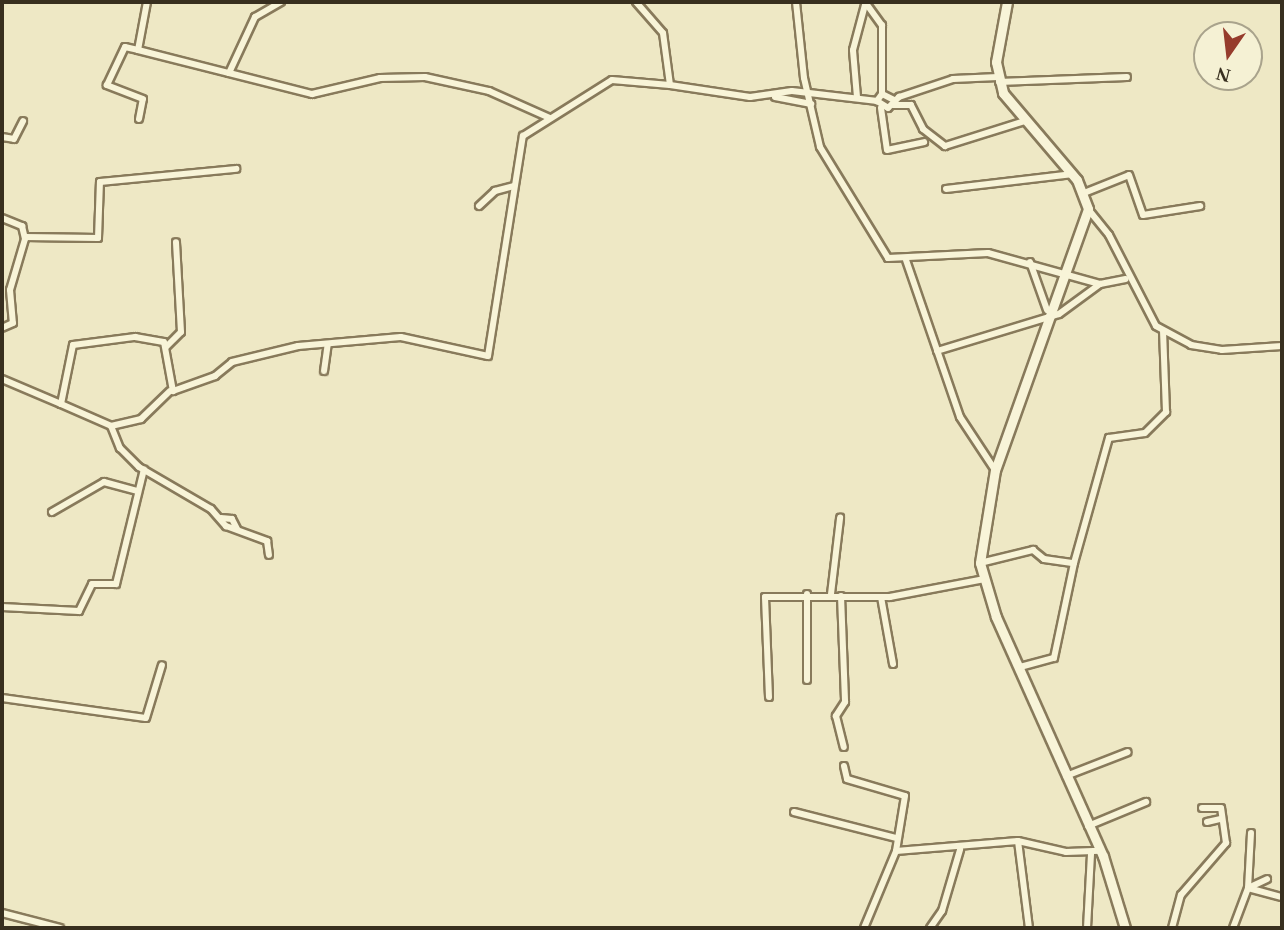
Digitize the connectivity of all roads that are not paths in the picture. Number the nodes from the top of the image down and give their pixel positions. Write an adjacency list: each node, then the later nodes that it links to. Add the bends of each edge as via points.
1 (147, 2): 7 (street)
2 (281, 2): 8 (street, via 255,17)
3 (636, 2): 11 (street, via 663,33)
4 (796, 2): 12 (street)
5 (865, 3): 13 (street, via 882,25); 15 (street, via 853,50)
6 (1003, 4): 10 (street, via 997,38)
7 (138, 50): 8 (street); 20 (street, via 125,47 107,85 144,99)
8 (229, 73): 19 (street, via 312,94 380,78 425,77 489,90)
9 (1127, 77): 10 (street)
10 (999, 79): 16 (street, via 953,79); 22 (street)
11 (670, 85): 14 (street); 19 (street, via 612,80)
12 (808, 94): 14 (street); 15 (street); 17 (street)
13 (882, 94): 16 (street); 18 (street)
14 (775, 97): 17 (street)
15 (857, 97): 18 (street)
16 (893, 103): 18 (street); 23 (street, via 911,105)
17 (810, 104): 38 (street, via 820,147 865,213 878,245 888,258)
18 (879, 104): 26 (street, via 884,148 901,150)
19 (550, 118): 29 (street, via 523,136)
20 (139, 119)
21 (23, 121): 24 (street, via 14,139)
22 (1026, 121): 25 (street, via 962,143); 28 (street)
23 (925, 132): 25 (street); 26 (street)
24 (2, 136)
25 (935, 139): 26 (street)
26 (924, 142)
27 (236, 169): 36 (street, via 100,182 98,238)
28 (1073, 174): 30 (street); 31 (street)
29 (514, 186): 32 (street, via 495,191); 46 (street, via 488,356 401,337)
30 (947, 189)
31 (1084, 193): 33 (street, via 1129,175 1143,215); 34 (street)
32 (480, 206)
33 (1200, 206)
34 (1088, 209): 40 (street); 41 (street, via 1110,235)
35 (2, 218): 36 (street, via 22,226)
36 (25, 237): 44 (street, via 10,290 13,323)
37 (176, 242): 48 (street, via 181,332)
38 (906, 260): 39 (street, via 988,253); 49 (street)
39 (1030, 262): 40 (street); 43 (street)
40 (1064, 274): 42 (street); 43 (street)
41 (1126, 279): 42 (street); 45 (street)
42 (1100, 284): 43 (street, via 1082,301)
43 (1047, 312): 49 (street); 56 (street)
44 (2, 328)
45 (1163, 331): 47 (street, via 1222,350); 62 (street, via 1166,412 1145,433 1109,438)
46 (328, 344): 50 (street); 52 (street, via 232,362 215,376)
47 (1282, 346)
48 (166, 347): 52 (street); 53 (street, via 152,337 73,345)
49 (937, 351): 56 (street, via 965,429)
50 (324, 371)
51 (2, 379): 53 (street)
52 (170, 391): 54 (street, via 141,419)
53 (61, 404): 54 (street)
54 (111, 426): 55 (street, via 120,448)
55 (144, 469): 57 (street); 60 (street, via 221,517 232,519 237,529 267,541)
56 (995, 470): 61 (street)
57 (138, 491): 58 (street, via 104,482); 68 (street, via 116,584 92,584 79,611)
58 (52, 512)
59 (840, 518): 65 (street)
60 (270, 555)
61 (980, 563): 62 (street, via 1033,550 1044,559); 63 (street)
62 (1074, 563): 71 (street, via 1054,658)
63 (984, 579): 67 (street); 71 (street)
64 (807, 594): 65 (street); 72 (street); 73 (street, via 765,597)
65 (831, 594): 66 (street)
66 (841, 596): 67 (street); 75 (street, via 845,702 836,716)
67 (880, 597): 69 (street)
68 (2, 607)
69 (893, 664)
70 (162, 665): 74 (street, via 146,718)
71 (1020, 667): 78 (street)
72 (807, 680)
73 (769, 697)
74 (2, 698)
75 (844, 747)
76 (1128, 752): 78 (street)
77 (844, 765): 86 (street, via 847,779 905,796)
78 (1065, 777): 84 (street)
79 (1146, 802): 84 (street)
80 (1202, 808): 82 (street, via 1221,808)
81 (794, 812): 86 (street)
82 (1220, 819): 83 (street); 101 (street, via 1224,849 1184,890)
83 (1207, 822)
84 (1088, 826): 90 (street)
85 (1251, 833): 92 (street)
86 (896, 838): 89 (street)
87 (1018, 841): 88 (street); 90 (street); 98 (street)
88 (960, 850): 89 (street); 97 (street, via 943,911)
89 (896, 851): 96 (street)
90 (1096, 852): 99 (street); 100 (street)
91 (1267, 879): 92 (street)
92 (1248, 888): 93 (street); 102 (street)
93 (1282, 897)
94 (2, 914): 95 (street)
95 (60, 928)
96 (864, 928)
97 (930, 928)
98 (1029, 928)
99 (1087, 928)
100 (1125, 928)
101 (1172, 928)
102 (1233, 928)

